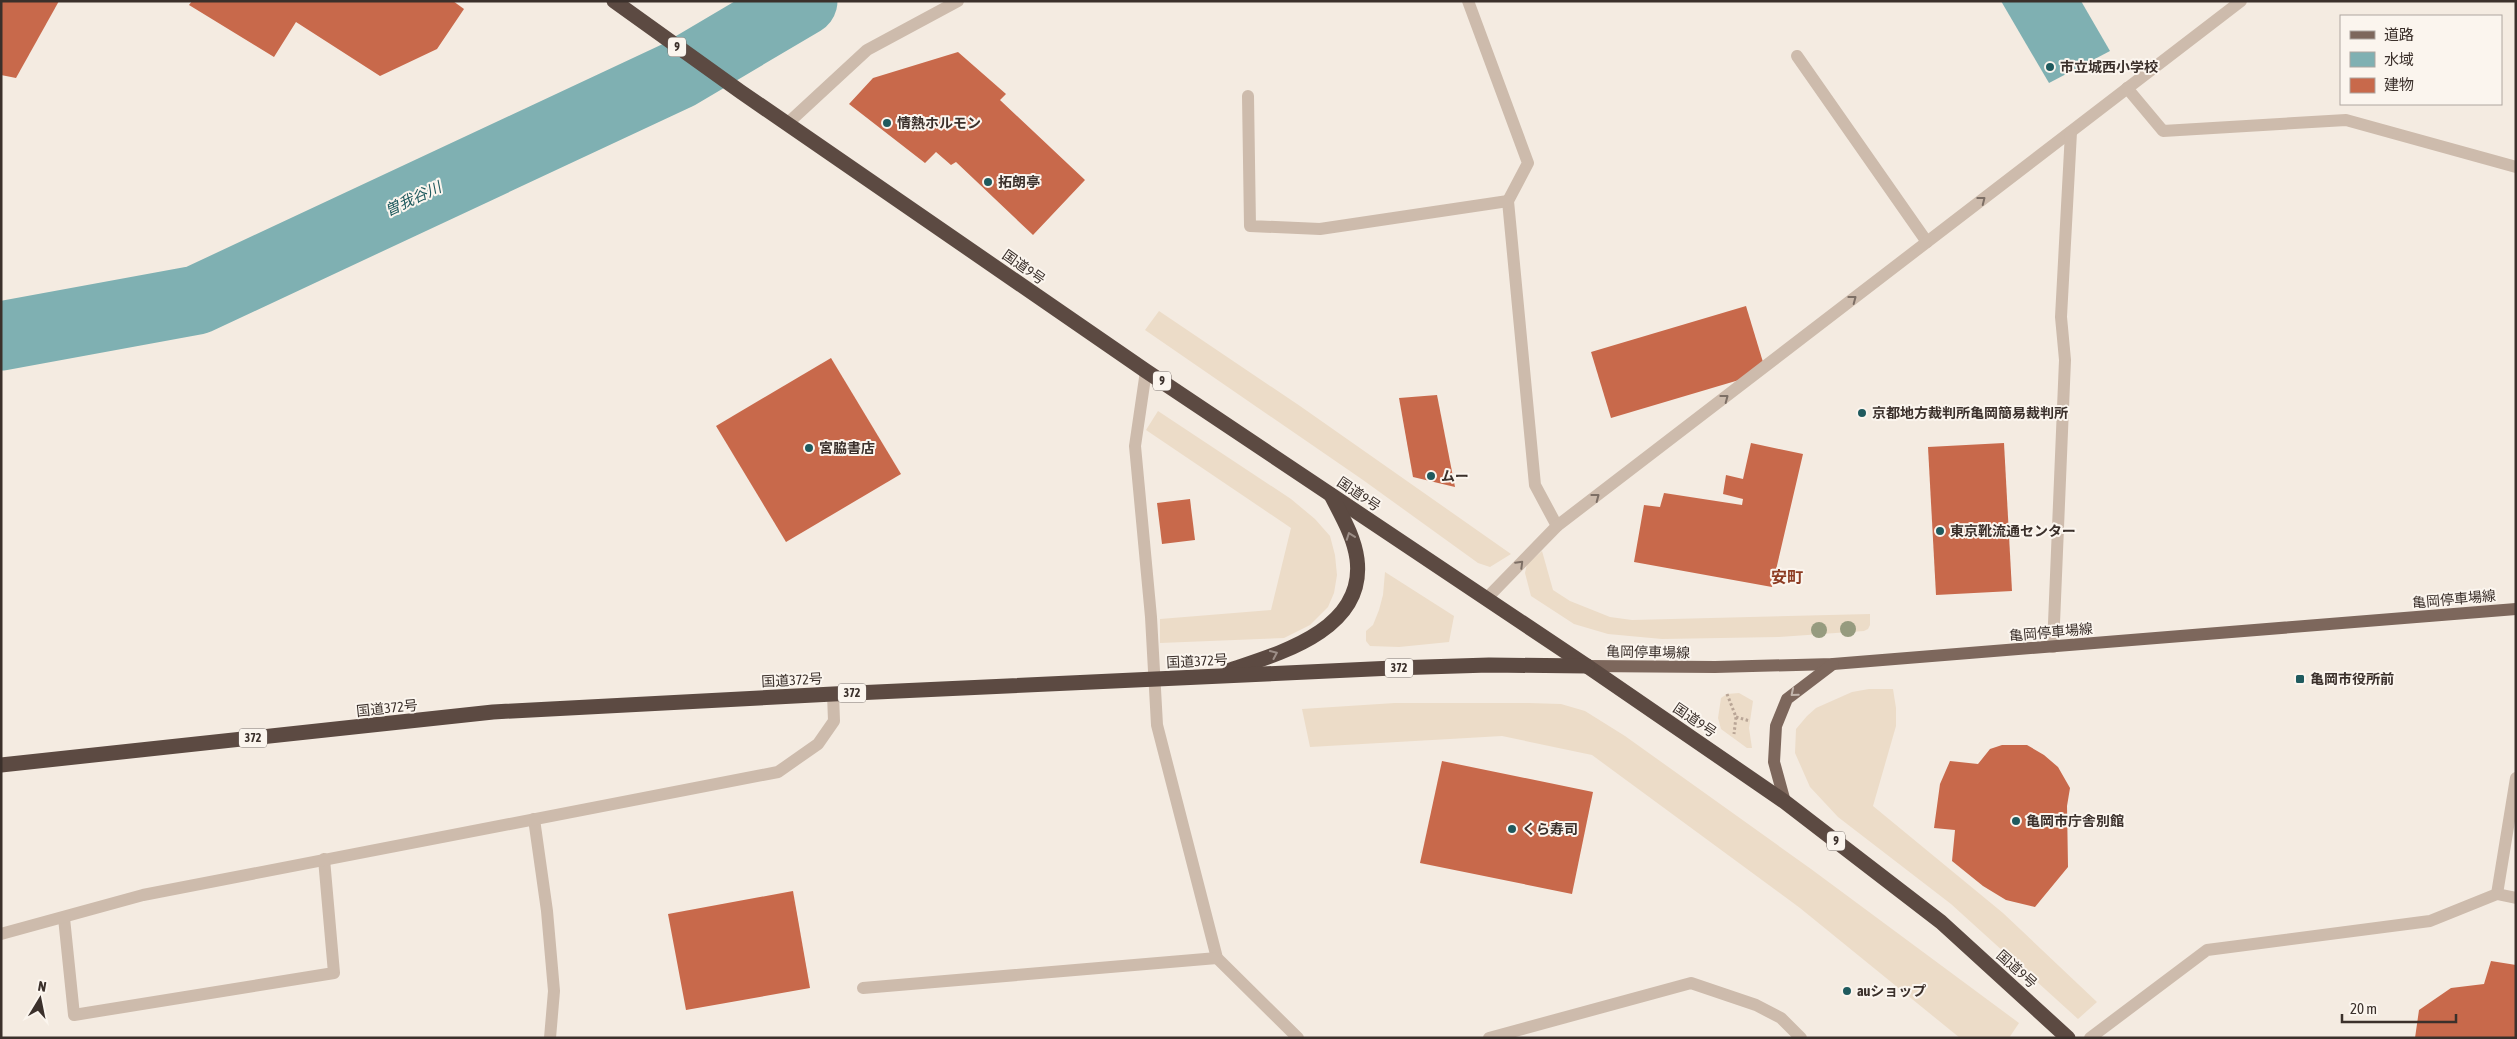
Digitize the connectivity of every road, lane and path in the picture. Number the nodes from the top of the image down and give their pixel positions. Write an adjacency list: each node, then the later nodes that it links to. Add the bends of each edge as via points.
1 (614, 1): 8 (highway, 国道9号 / 9)
2 (958, 1): 8 (street, via 867,50)
3 (1468, 1): 11 (street, via 1528,163)
4 (2241, 1): 6 (street)
5 (1797, 56): 12 (street)
6 (2128, 88): 9 (street); 10 (street, via 2163,131 2346,120)
7 (1248, 96): 11 (street, via 1250,226 1320,228)
8 (788, 123): 13 (highway, 国道9号 / 9)
9 (2071, 132): 12 (street, one-way to 9); 18 (street, via 2061,317 2065,360)
10 (2516, 167)
11 (1508, 201): 15 (street, via 1535,485)
12 (1927, 242): 15 (street, one-way to 12)
13 (1146, 370): 14 (highway, 国道9号 / 9); 22 (street, via 1136,446)
14 (1330, 494): 16 (highway, 国道9号 / 9); 21 (highway, one-way to 14, via 1303,642 1341,615 1351,599 1357,559 1350,534)
15 (1557, 526): 16 (street, one-way to 15)
16 (1486, 599): 20 (highway, 国道9号 / 9)
17 (2516, 609): 18 (main road, 亀岡停車場線)
18 (2053, 647): 19 (main road, 亀岡停車場線)
19 (1833, 664): 20 (main road, 亀岡停車場線); 30 (main road, one-way to 30, via 1788,699 1776,726 1774,762)
20 (1587, 666): 21 (highway, 国道372号 / 372, via 1489,665); 30 (highway, 国道9号 / 9)
21 (1212, 676): 22 (highway, 国道372号 / 372)
22 (1155, 679): 23 (highway, 国道372号 / 372); 37 (street, via 1157,725)
23 (834, 694): 28 (highway, 国道372号 / 372, via 493,712); 31 (street, via 834,721 818,744 778,772)
24 (1726, 694): 25 (path)
25 (1736, 717): 26 (path); 27 (path)
26 (1750, 721)
27 (1734, 739)
28 (1, 765)
29 (2516, 778): 33 (street)
30 (1785, 802): 43 (highway, 国道9号 / 9, via 1941,922)
31 (534, 819): 32 (street); 39 (street, via 554,991)
32 (324, 859): 35 (street, via 143,895); 35 (street, via 334,973 74,1015)
33 (2497, 894): 34 (street); 44 (street, via 2430,921 2207,950)
34 (2516, 898)
35 (64, 918): 36 (street)
36 (1, 934)
37 (1217, 958): 38 (street); 40 (street)
38 (864, 988)
39 (550, 1038)
40 (1298, 1038)
41 (1489, 1038): 42 (street, via 1691,983 1756,1005 1781,1018)
42 (1801, 1038)
43 (2068, 1038)
44 (2090, 1038)

